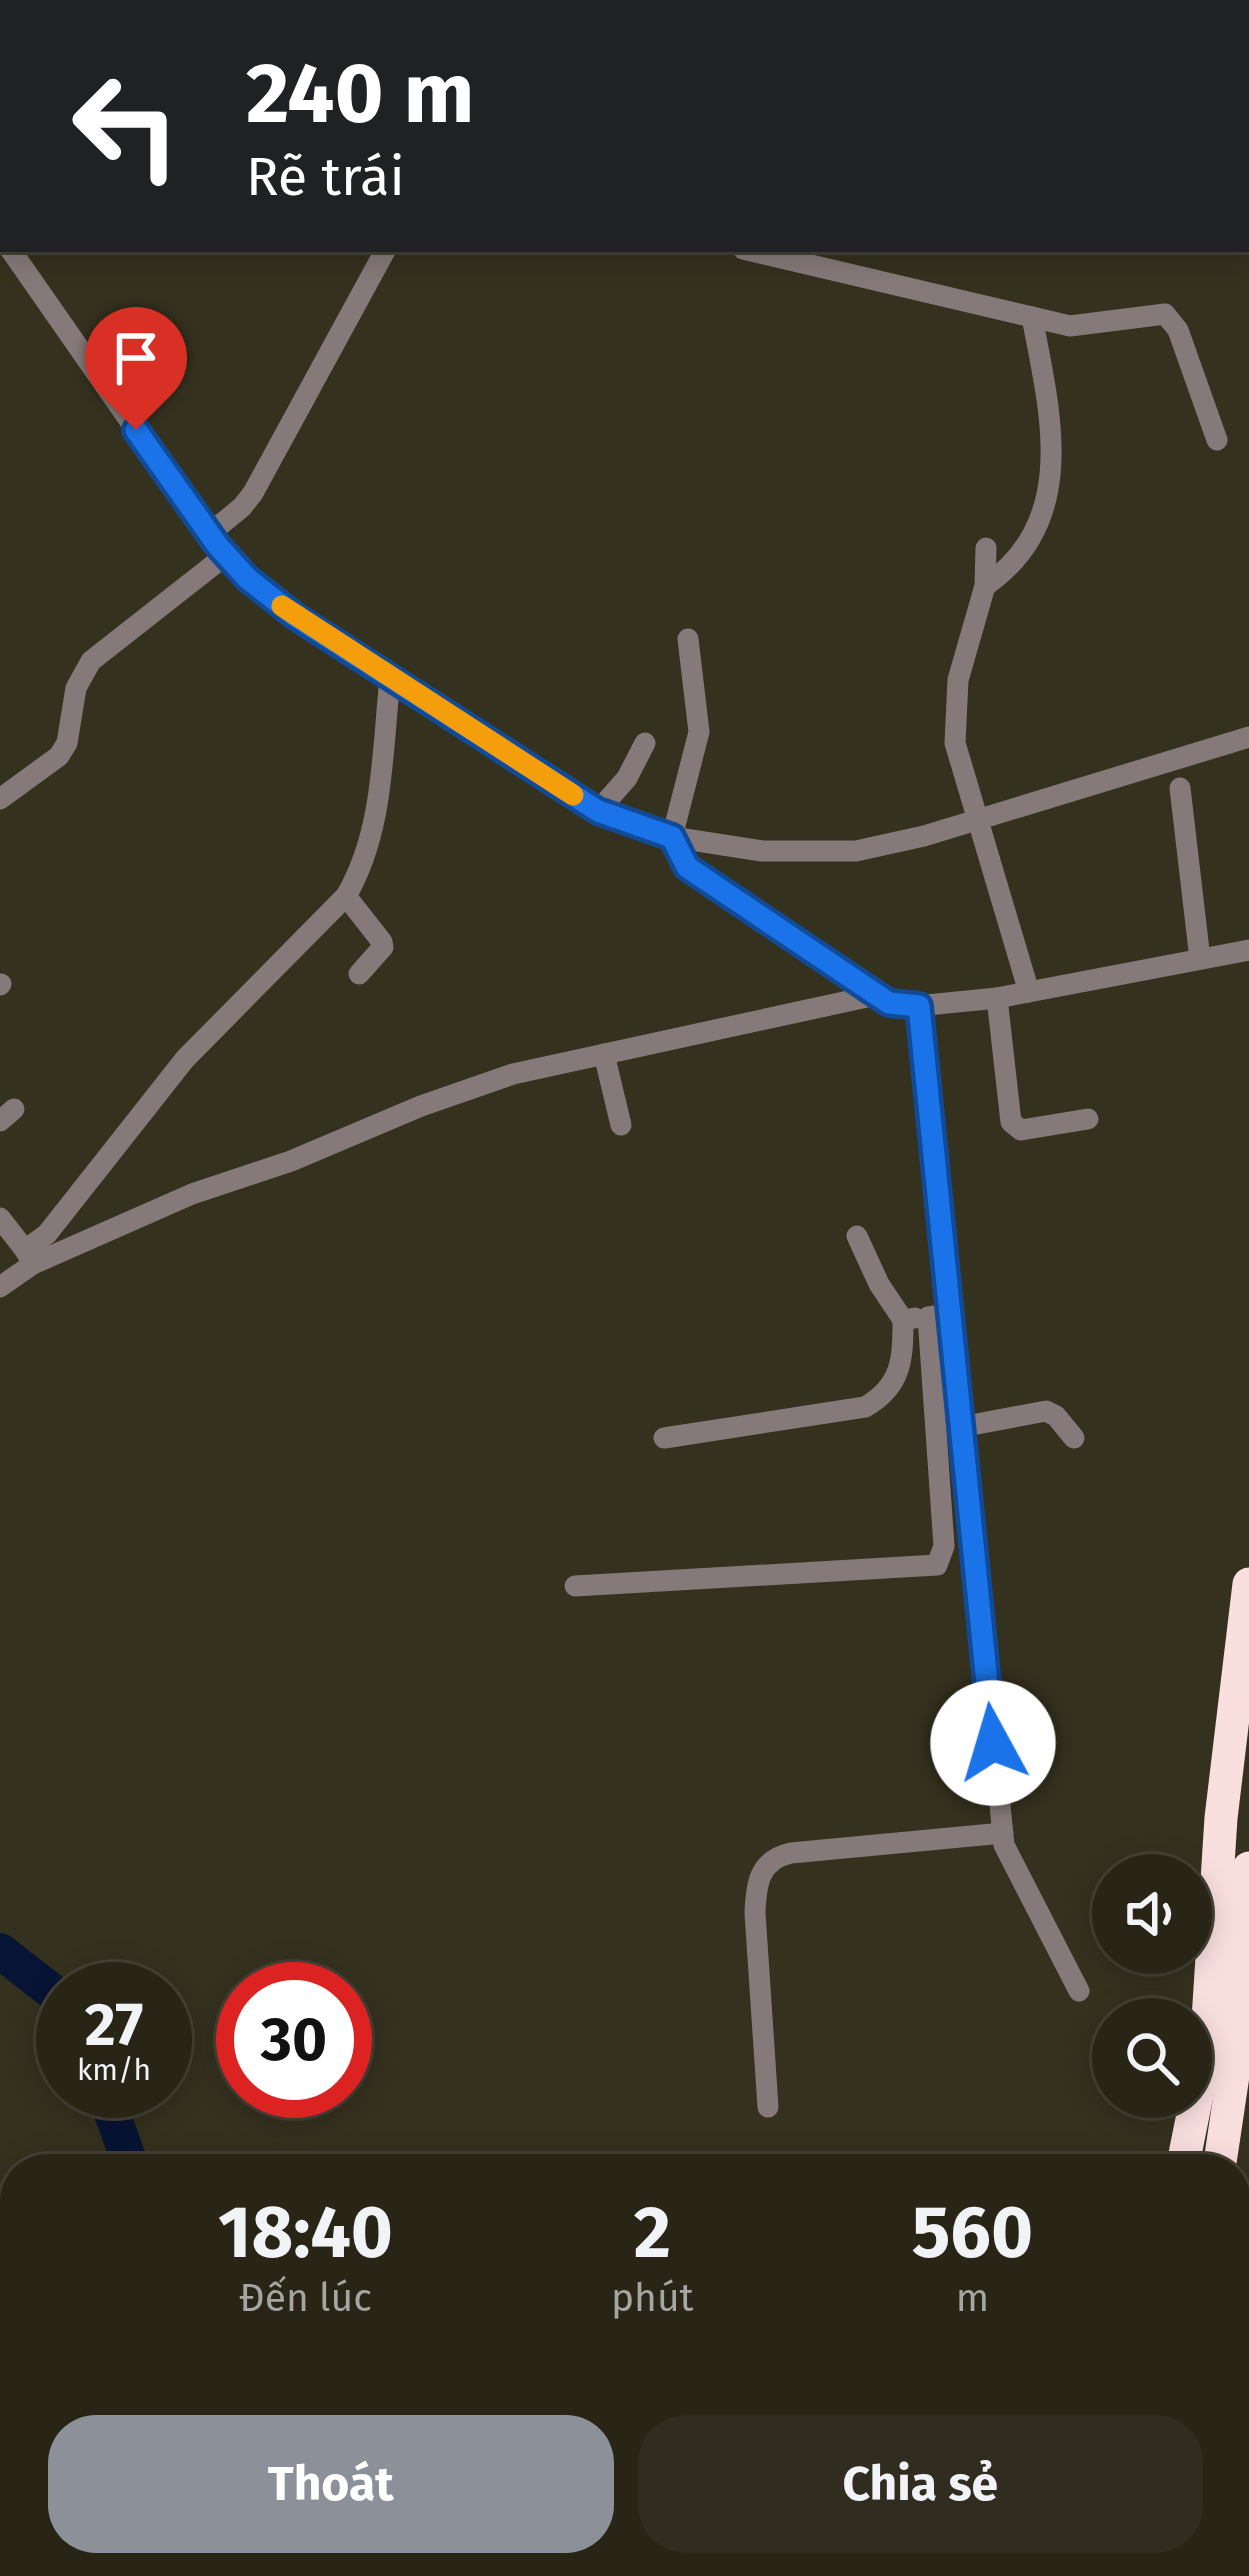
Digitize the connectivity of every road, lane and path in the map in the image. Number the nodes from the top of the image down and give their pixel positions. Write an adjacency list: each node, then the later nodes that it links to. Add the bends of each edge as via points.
1 (7, 252): 6 (street)
2 (384, 252): 6 (street, via 253,493)
3 (756, 252): 4 (street)
4 (1032, 317): 5 (street, via 1070,326 1165,314); 9 (street, via 1054,461 1028,544)
5 (1217, 440)
6 (209, 534): 8 (street)
7 (986, 548): 9 (street)
8 (226, 555): 11 (street, via 295,616); 15 (street, via 91,661 59,756)
9 (985, 586): 17 (street, via 954,716)
10 (688, 639): 18 (street, via 698,732)
11 (390, 679): 16 (street); 19 (street, via 373,830)
12 (1249, 737): 17 (street)
13 (645, 743): 16 (street)
14 (1180, 788): 21 (street)
15 (0, 799)
16 (598, 811): 18 (street)
17 (975, 818): 18 (street, via 856,850 762,851); 23 (street)
18 (672, 837): 24 (street, via 687,867)
19 (346, 896): 22 (street, via 382,942); 32 (street, via 185,1059)
20 (1249, 950): 21 (street)
21 (1199, 959): 23 (street)
22 (359, 974)
23 (1029, 992): 25 (street)
24 (876, 995): 26 (street); 27 (street)
25 (997, 998): 26 (street); 28 (street, via 1015,1128)
26 (919, 1006): 34 (street)
27 (604, 1054): 29 (street); 32 (street, via 443,1098)
28 (1088, 1119)
29 (622, 1125)
30 (0, 1218): 32 (street)
31 (857, 1236): 35 (street)
32 (29, 1257): 33 (street)
33 (0, 1287)
34 (938, 1315): 35 (street); 36 (street); 40 (street, via 938,1564)
35 (903, 1320): 37 (street, via 899,1375 865,1407)
36 (961, 1426): 38 (street, via 1046,1411); 41 (street)
37 (664, 1438)
38 (1074, 1438)
39 (1249, 1584): 45 (highway, via 1221,1818 1206,2050)
40 (575, 1586)
41 (1003, 1833): 43 (street, via 1009,1860); 44 (street, via 791,1853 762,1870 755,1913)
42 (1249, 1868): 46 (highway)
43 (1079, 1991)
44 (768, 2107)
45 (1185, 2154)
46 (1221, 2154)

